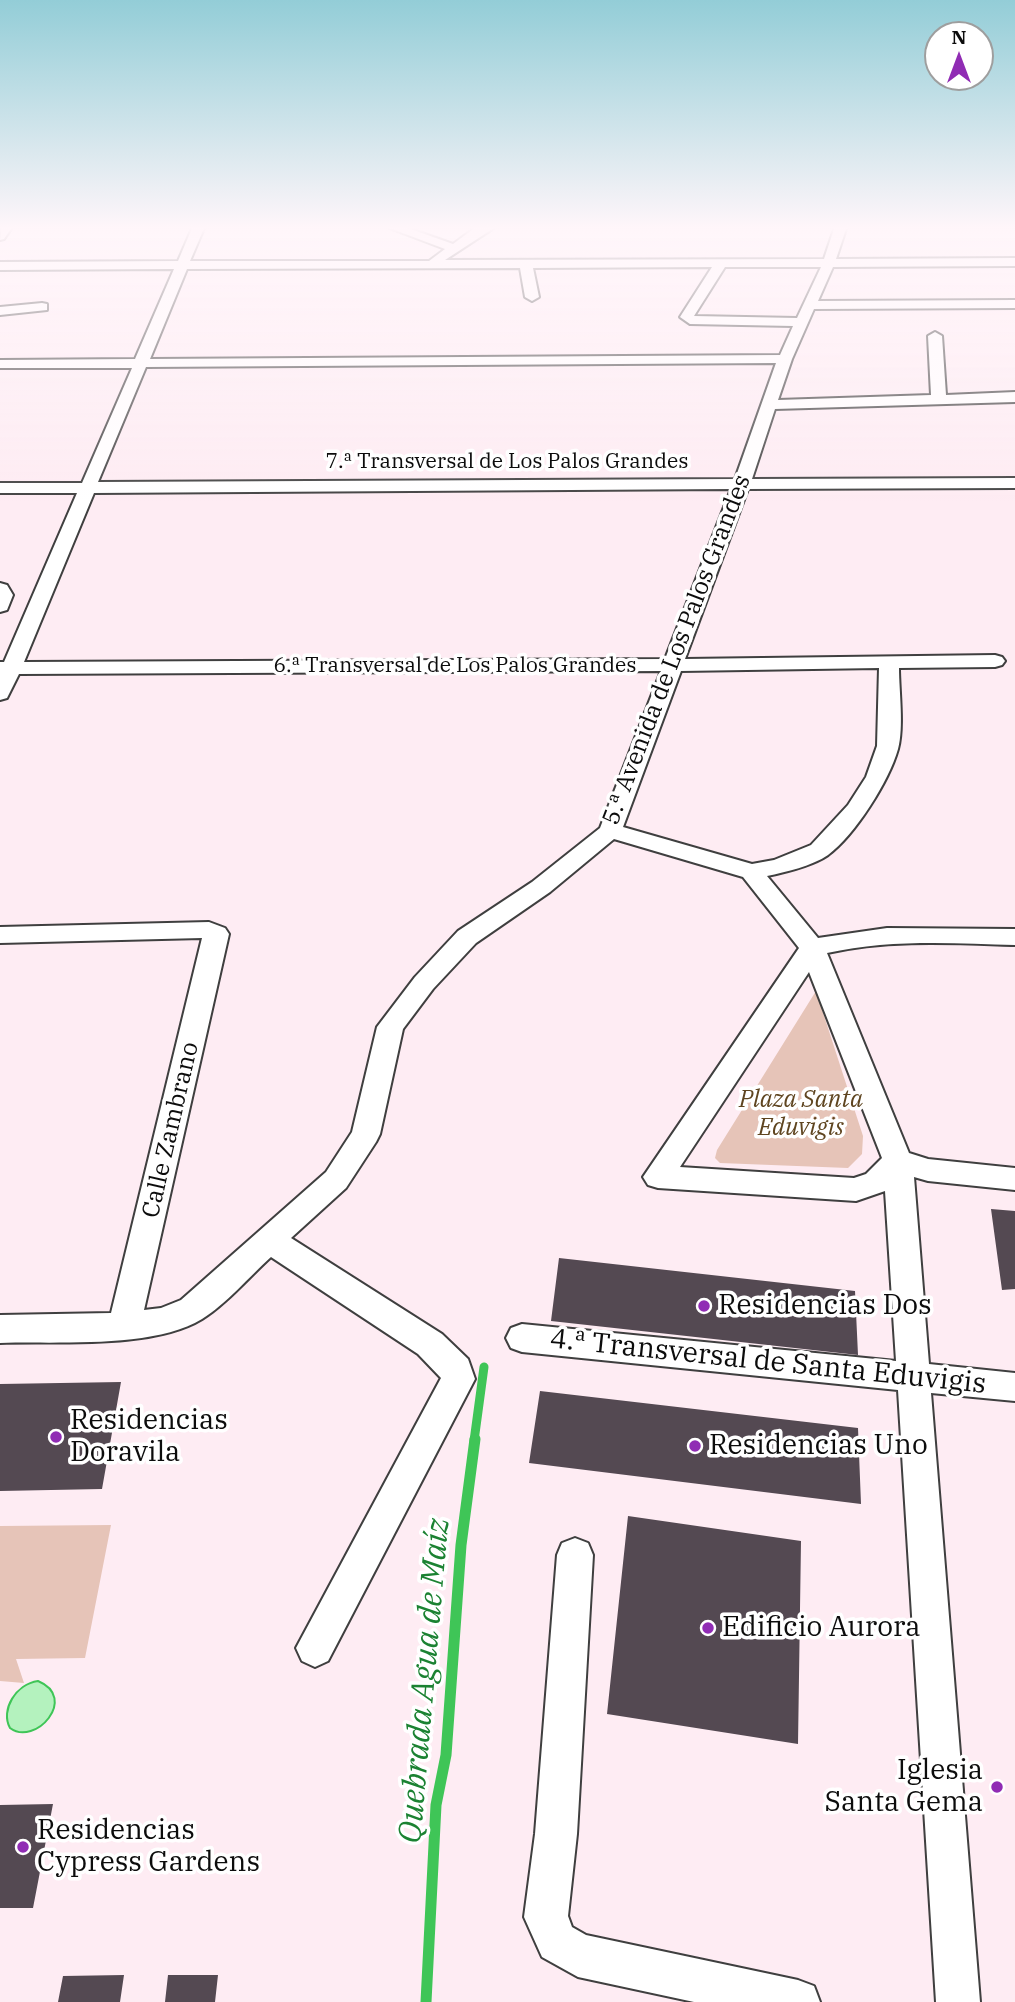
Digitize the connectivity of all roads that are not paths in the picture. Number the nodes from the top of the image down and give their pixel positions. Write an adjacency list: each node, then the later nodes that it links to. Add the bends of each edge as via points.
1 (159, 319): 7 (street)
2 (689, 319): 3 (street)
3 (802, 322): 5 (street, 5.ª Avenida de Los Palos Grandes)
4 (935, 336): 9 (street)
5 (785, 359): 7 (street); 10 (street, 5.ª Avenida de Los Palos Grandes)
6 (0, 364): 7 (street)
7 (140, 364): 14 (street)
8 (1015, 397): 9 (street)
9 (939, 399): 10 (street)
10 (771, 405): 11 (street, 5.ª Avenida de Los Palos Grandes)
11 (742, 483): 12 (street, 7.ª Transversal de Los Palos Grandes); 14 (street, 7.ª Transversal de Los Palos Grandes); 19 (street, 5.ª Avenida de Los Palos Grandes)
12 (1015, 483)
13 (0, 488): 14 (street, 7.ª Transversal de Los Palos Grandes)
14 (88, 488): 20 (street)
15 (0, 589): 16 (lane, via 4,595)
16 (0, 606)
17 (995, 661): 18 (street, 6.ª Transversal de Los Palos Grandes)
18 (889, 664): 19 (street, 6.ª Transversal de Los Palos Grandes); 23 (street, via 888,746 877,777 857,809 819,850)
19 (672, 666): 20 (street, 6.ª Transversal de Los Palos Grandes); 22 (street, 5.ª Avenida de Los Palos Grandes)
20 (5, 668): 21 (street)
21 (0, 694)
22 (610, 831): 23 (street); 29 (street, 5.ª Avenida de Los Palos Grandes, via 541,887 467,937 424,983 390,1027 366,1134 336,1180)
23 (751, 872): 26 (street)
24 (0, 935): 30 (street, Calle Zambrano, via 209,930 216,934)
25 (1015, 937): 26 (street, via 901,938)
26 (812, 948): 27 (street); 27 (street, via 658,1177 856,1190 876,1182)
27 (898, 1161): 28 (street, via 928,1170); 33 (street)
28 (1015, 1179)
29 (269, 1240): 30 (street, 5.ª Avenida de Los Palos Grandes, via 192,1308 164,1321); 36 (street, via 430,1344 456,1369 458,1379)
30 (124, 1326): 31 (street, 5.ª Avenida de Los Palos Grandes)
31 (0, 1329)
32 (522, 1338): 33 (street, 4.ª Transversal de Santa Eduvigis)
33 (912, 1376): 34 (street, 4.ª Transversal de Santa Eduvigis); 38 (street)
34 (1015, 1387)
35 (575, 1555): 37 (street, via 546,1917 557,1942 578,1955)
36 (316, 1648)
37 (798, 2002)
38 (958, 2002)

